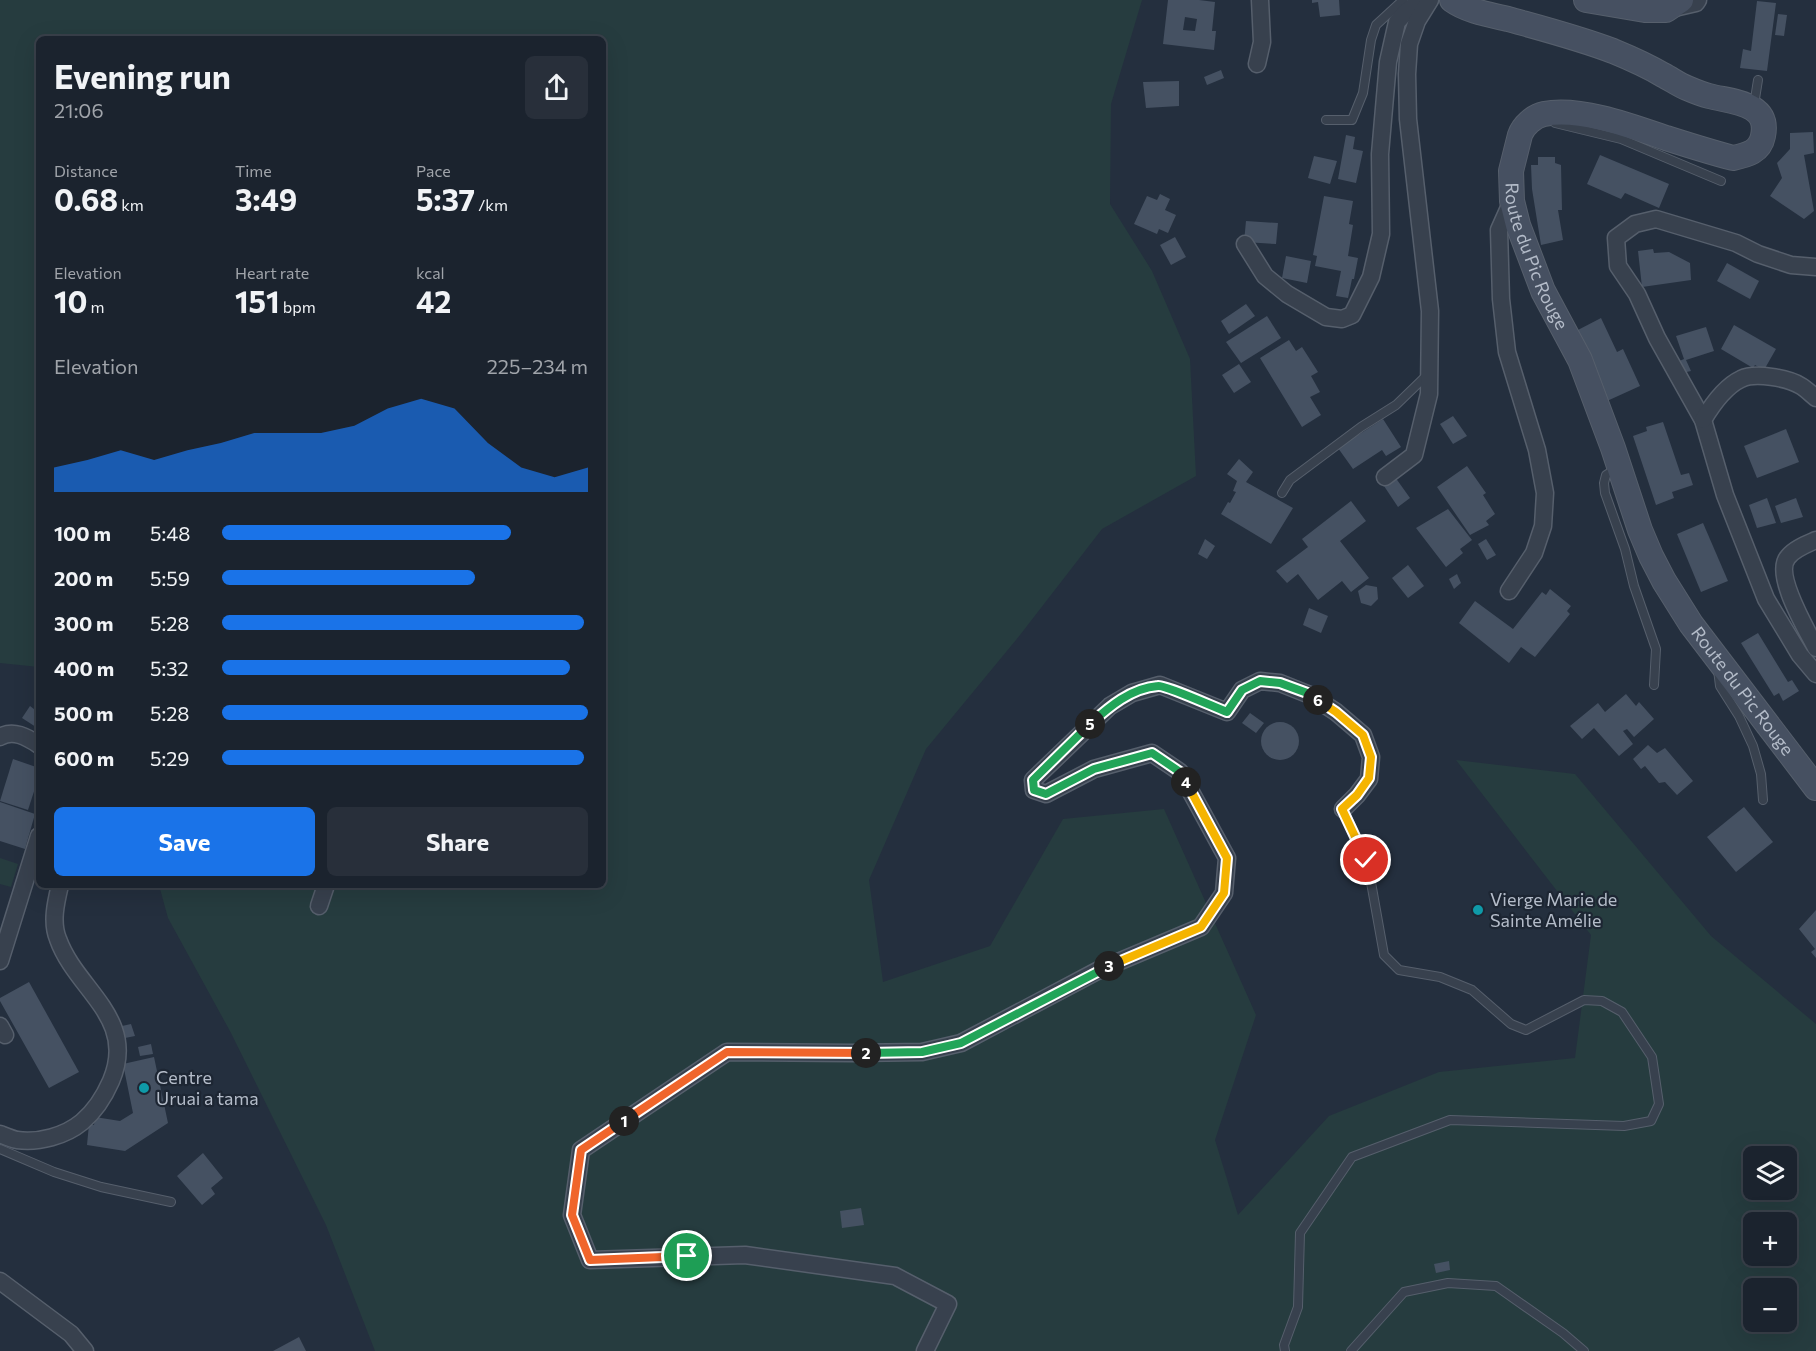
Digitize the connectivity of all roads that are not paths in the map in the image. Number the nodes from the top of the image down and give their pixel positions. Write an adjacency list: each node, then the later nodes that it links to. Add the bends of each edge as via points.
1 (1260, 0): 9 (street, via 1262,42)
2 (1403, 0): 12 (lane, via 1376,25 1363,93 1352,120)
3 (1420, 0): 16 (street, via 1398,22 1388,62 1380,154 1381,234 1371,277 1352,315 1342,319 1326,317 1287,294 1265,276)
4 (1430, 0): 18 (street, via 1409,44 1407,74 1408,119 1430,311)
5 (1452, 0): 11 (street, via 1614,52 1684,87)
6 (1586, 0): 8 (street, via 1645,10)
7 (1698, 0): 8 (street)
8 (1673, 5)
9 (1257, 64)
10 (1758, 81): 11 (lane)
11 (1754, 109): 13 (street, via 1763,120 1760,146 1750,155 1733,158 1610,119 1561,113 1541,115)
12 (1326, 120)
13 (1528, 123): 14 (lane, via 1555,123 1621,138); 15 (street, Route du Pic Rouge, via 1520,135 1511,171)
14 (1721, 181)
15 (1512, 201): 21 (street, Route du Pic Rouge, via 1543,291 1580,360); 25 (street, via 1498,230 1502,310 1507,352 1537,450 1545,493 1543,526 1534,553)
16 (1245, 244)
17 (1816, 267): 20 (street, via 1791,265 1736,243 1656,219 1635,224 1616,238 1618,266 1637,294)
18 (1428, 375): 22 (street, via 1429,394 1414,455); 23 (lane, via 1396,405 1290,480)
19 (1816, 398): 20 (street, via 1799,385 1776,377 1751,376 1728,388)
20 (1703, 420): 28 (street, via 1725,495 1766,599)
21 (1620, 466): 27 (street, Route du Pic Rouge, via 1651,556 1676,601); 29 (lane, via 1606,475 1605,493 1656,649)
22 (1385, 477)
23 (1282, 493)
24 (1816, 540): 26 (street, via 1788,555 1784,570 1788,590)
25 (1509, 591)
26 (1816, 648)
27 (1716, 657): 32 (street, Route du Pic Rouge); 33 (lane, via 1720,686 1754,746)
28 (1816, 674)
29 (1654, 685)
30 (0, 737): 31 (street, via 16,733)
31 (36, 743)
32 (1816, 788)
33 (1763, 800)
34 (1342, 809): 45 (street, via 1369,778 1371,757 1363,735 1310,694 1280,683 1260,681 1242,690 1227,712 1160,685 1132,693 1110,706 1056,757 1033,780 1034,790 1046,794 1094,769 1152,753 1180,772 1227,858 1224,893 1201,927 1099,970 961,1043 922,1052 727,1052 581,1150 572,1215 590,1260 744,1255 895,1276 948,1304); 46 (lane, via 1366,860 1384,955 1399,970 1440,977 1472,990 1511,1024 1526,1030 1584,1000 1602,1001 1622,1012 1652,1057 1659,1104 1651,1121 1624,1126 1450,1120 1352,1157 1300,1233 1298,1307)
35 (36, 846): 39 (street)
36 (59, 888): 40 (street, via 54,919 57,937 108,1015 118,1050 117,1067 105,1094 77,1126 58,1136 40,1139 17,1140)
37 (325, 888): 38 (street)
38 (319, 906)
39 (0, 961)
40 (0, 1134)
41 (0, 1149): 42 (lane, via 101,1187)
42 (171, 1202)
43 (0, 1281): 44 (street, via 71,1334)
44 (85, 1351)
45 (925, 1351)
46 (1285, 1351)
47 (1352, 1351): 48 (lane, via 1404,1292 1449,1283 1496,1286)
48 (1584, 1351)

